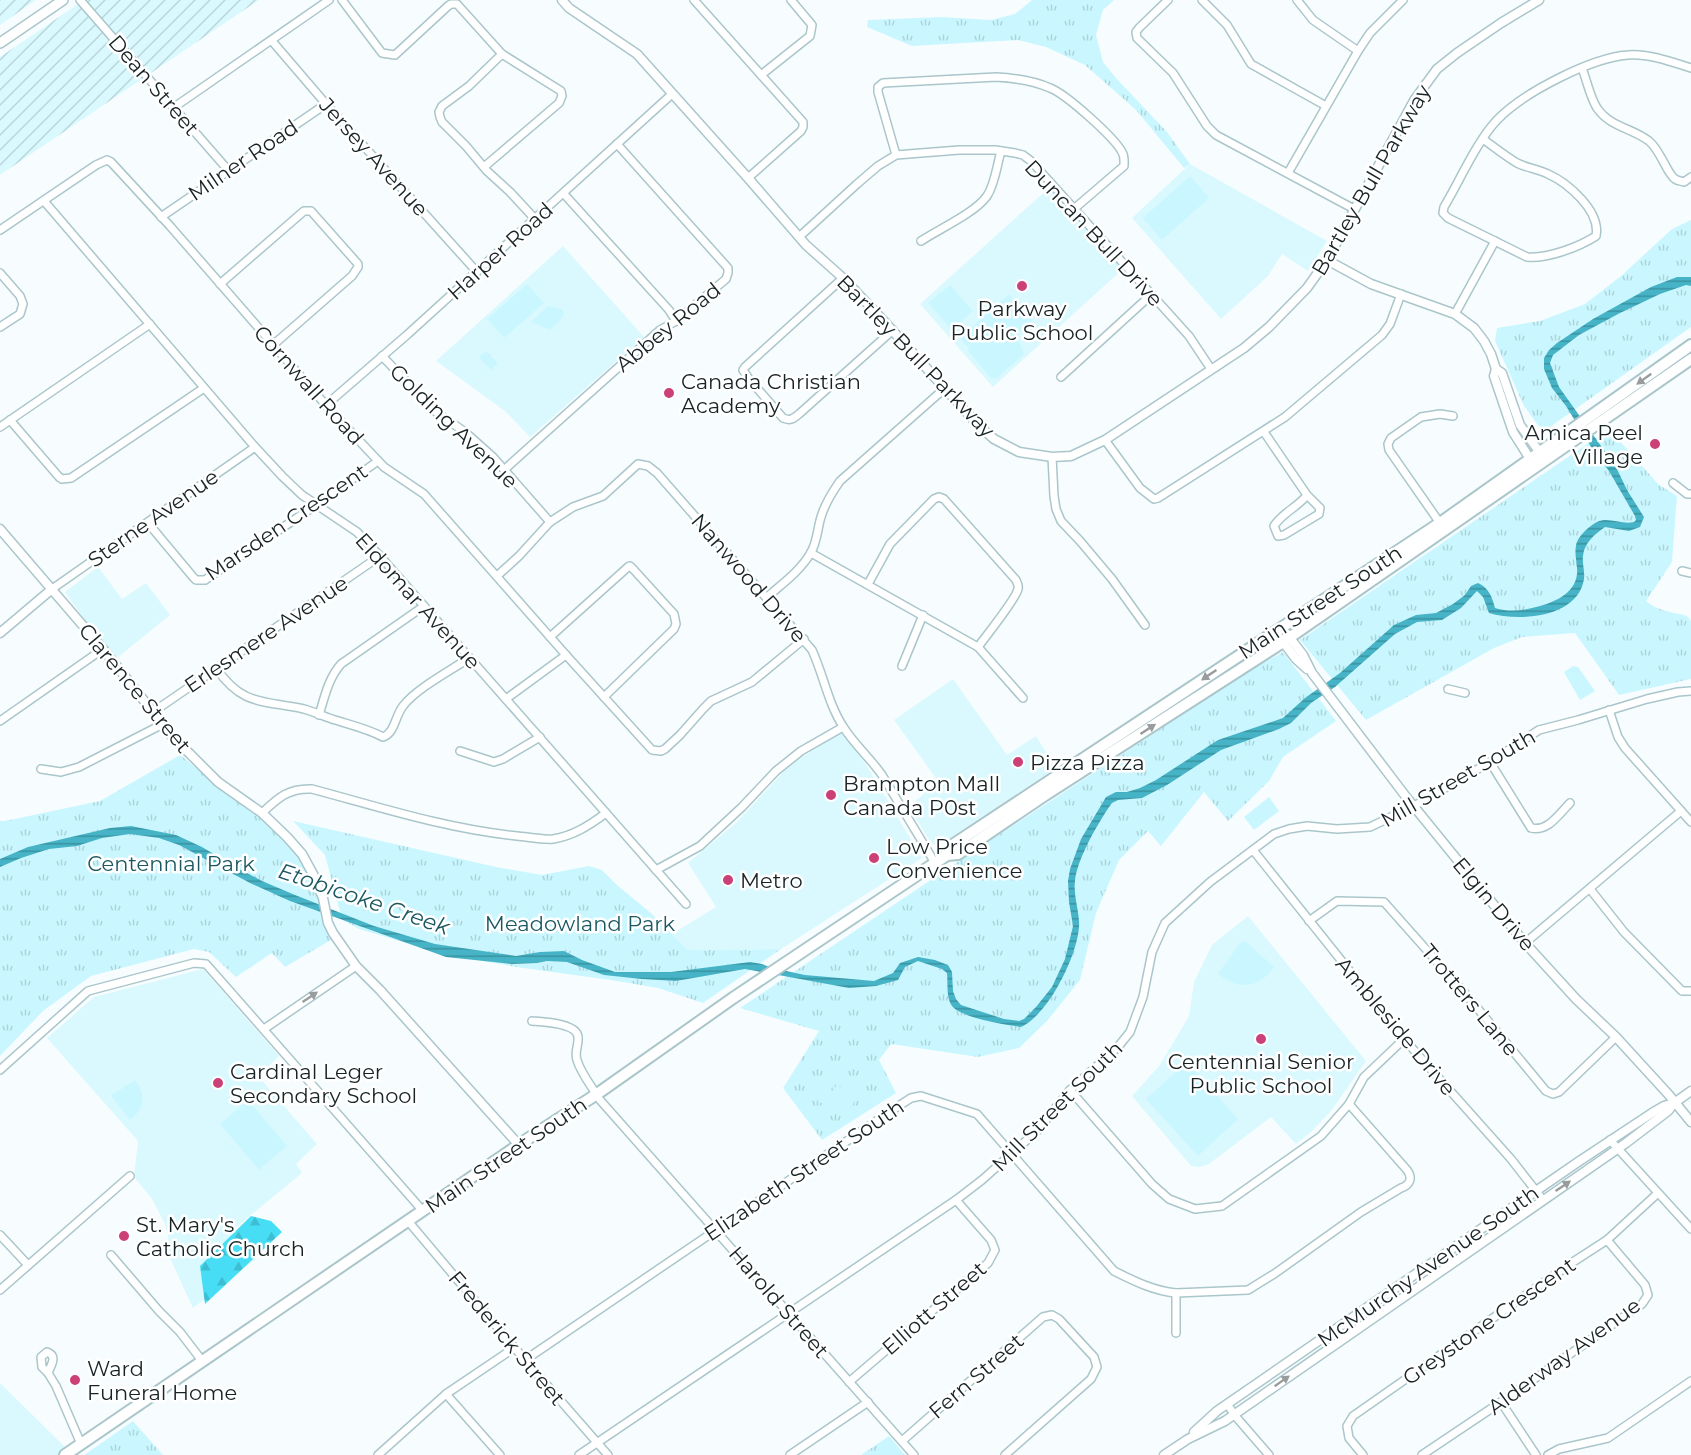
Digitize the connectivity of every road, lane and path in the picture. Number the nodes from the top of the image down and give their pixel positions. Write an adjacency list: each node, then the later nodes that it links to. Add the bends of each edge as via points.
1 (63, 0): 14 (main road)
2 (80, 0): 23 (street, Dean Street)
3 (329, 0): 13 (street)
4 (342, 0): 16 (street, via 387,55 395,56 451,4 457,4)
5 (562, 0): 20 (street, Bartley Bull Parkway, via 637,54)
6 (694, 0): 19 (street)
7 (791, 0): 19 (street, via 812,25 810,36)
8 (1168, 0): 30 (street, via 1139,28 1138,40 1173,73 1216,135)
9 (1202, 0): 22 (street, via 1227,25 1251,64)
10 (1297, 0): 15 (street, via 1313,20)
11 (1539, 0): 36 (street, Bartley Bull Parkway, via 1437,69 1415,99)
12 (1398, 1): 15 (street)
13 (272, 41): 21 (street, Jersey Avenue); 23 (street)
14 (0, 43)
15 (1358, 51): 22 (street)
16 (502, 54): 28 (street, via 439,112 442,122); 28 (street, via 561,91 562,96 559,103)
17 (1582, 68): 18 (street, via 1629,55); 24 (street, via 1509,110); 31 (street, via 1603,115 1649,141 1676,180 1684,182)
18 (1691, 68)
19 (761, 75): 32 (street, via 803,127)
20 (672, 94): 25 (street, Harper Road); 32 (street, Bartley Bull Parkway)
21 (326, 104): 29 (street, Milner Road); 44 (street, Jersey Avenue)
22 (1326, 106): 30 (street)
23 (173, 108): 29 (street, Dean Street)
24 (1483, 139): 42 (street, via 1443,213); 42 (street, via 1519,164 1548,174 1574,191 1597,223 1596,236 1539,258 1527,257)
25 (617, 144): 33 (street, Harper Road); 51 (street, Abbey Road, via 728,268 726,279)
26 (1001, 151): 27 (street, Duncan Bull Drive); 35 (street, Duncan Bull Drive, via 1031,160); 41 (street, via 991,188 983,200)
27 (896, 155): 35 (street, via 878,92 883,83 996,77 1034,81 1071,100 1113,140 1125,159 1124,166); 40 (street, Duncan Bull Drive, via 878,166)
28 (484, 168): 38 (street)
29 (228, 170): 37 (street, Milner Road)
30 (1288, 173): 36 (street)
31 (1691, 177)
32 (748, 178): 40 (street, Bartley Bull Parkway)
33 (564, 194): 38 (street, Harper Road); 51 (street)
34 (45, 201): 37 (street, Cornwall Road, via 107,160); 39 (street, Cornwall Road); 52 (street, Eldomar Avenue)
35 (1075, 208): 48 (street, Duncan Bull Drive)
36 (1354, 209): 43 (street, Bartley Bull Parkway)
37 (161, 217): 47 (street, Cornwall Road)
38 (535, 219): 44 (street, Harper Road)
39 (0, 230)
40 (800, 237): 46 (street, Bartley Bull Parkway)
41 (921, 241)
42 (1495, 241): 50 (street)
43 (1327, 260): 49 (street, via 1371,284); 59 (street, Bartley Bull Parkway, via 1307,288 1269,327)
44 (477, 272): 57 (street, Harper Road)
45 (0, 273): 53 (street, via 23,304 20,314)
46 (843, 278): 54 (street, Bartley Bull Parkway); 54 (street, via 743,370 783,418 792,419 799,414)
47 (220, 284): 55 (street, Cornwall Road); 55 (street, via 304,211 311,211 335,237 358,264 356,270)
48 (1152, 294): 59 (street, Duncan Bull Drive, via 1189,336); 60 (street)
49 (1401, 294): 50 (street); 68 (street, via 1382,334)
50 (1455, 314): 72 (street, via 1484,341 1496,369 1502,373 1520,425)
51 (676, 321): 74 (street, Abbey Road, via 660,330)
52 (150, 324): 61 (street, Eldomar Avenue); 66 (street)
53 (0, 327)
54 (893, 330): 62 (street, Bartley Bull Parkway)
55 (273, 345): 63 (street, Cornwall Road)
56 (1691, 345): 65 (main road, Main Street South, one-way to 65)
57 (382, 356): 63 (street, Harper Road); 74 (street, Golding Avenue, via 436,412 465,432)
58 (1691, 359): 65 (main road, Main Street South)
59 (1211, 369): 69 (street, Bartley Bull Parkway)
60 (1061, 377)
61 (204, 388): 66 (street, via 66,479 59,477); 70 (street, Eldomar Avenue)
62 (944, 389): 71 (street, Bartley Bull Parkway, via 994,439 1018,452); 83 (street, via 840,481 821,515)
63 (326, 405): 73 (street, Cornwall Road)
64 (1453, 416): 81 (street, via 1421,417 1388,444)
65 (1598, 417): 72 (main road, Main Street South)
66 (10, 420): 67 (street)
67 (0, 427)
68 (1264, 432): 69 (street, via 1154,499 1140,488); 77 (street)
69 (1105, 440): 71 (street, Bartley Bull Parkway, via 1071,456)
70 (255, 447): 78 (street, Eldomar Avenue); 80 (street, Sterne Avenue)
71 (1052, 457): 93 (street, via 1056,509 1061,521 1112,579)
72 (1538, 459): 81 (main road, Main Street South)
73 (378, 461): 78 (street, Marsden Crescent); 87 (street, Cornwall Road, via 424,494)
74 (505, 470): 79 (street, Golding Avenue)
75 (1673, 483): 76 (street)
76 (1691, 494)
77 (1307, 495): 77 (street, via 1320,508 1319,514 1278,536 1274,525 1278,519)
78 (316, 506): 80 (street, Marsden Crescent, via 201,581 193,578); 84 (street, Eldomar Avenue, via 357,532)
79 (550, 522): 87 (street, Nanwood Drive); 90 (street, Nanwood Drive, via 573,507 603,496 634,467 643,464 657,473)
80 (148, 523): 89 (street, Sterne Avenue)
81 (1442, 526): 94 (main road, Main Street South); 98 (main road, Main Street South)
82 (0, 529): 89 (street, Clarence Street)
83 (811, 553): 88 (street); 90 (street)
84 (380, 556): 91 (street, Eldomar Avenue); 104 (street, Erlesmere Avenue)
85 (1682, 571): 86 (street)
86 (1691, 573)
87 (497, 576): 96 (street, Cornwall Road)
88 (867, 584): 92 (street); 99 (street, via 890,544 934,499 944,499 1018,585)
89 (52, 589): 95 (street); 100 (street, Clarence Street)
90 (767, 597): 97 (street, Nanwood Drive)
91 (424, 606): 102 (street, Eldomar Avenue); 113 (street, via 341,664 329,682)
92 (923, 615): 99 (street); 103 (street)
93 (1145, 626)
94 (1278, 629): 98 (street, Elgin Drive); 128 (main road, Main Street South, one-way to 128, via 954,844)
95 (0, 633)
96 (550, 637): 101 (street, Cornwall Road); 108 (street, via 630,566 666,605 674,614 674,629)
97 (804, 639): 108 (street, Cornwall Road, via 752,682 711,701 661,751 652,750); 116 (street, Nanwood Drive, via 816,657 829,699)
98 (1286, 640): 122 (street, Elgin Drive, via 1296,659 1312,673); 128 (main road, Main Street South, one-way to 98, via 958,854)
99 (978, 647): 109 (street)
100 (102, 649): 112 (street, Clarence Street); 114 (street)
101 (566, 655): 108 (street, Cornwall Road); 110 (street)
102 (469, 658): 110 (street, Eldomar Avenue); 113 (street, via 411,697 396,716 392,731 383,737)
103 (902, 666)
104 (216, 668): 112 (street, Erlesmere Avenue); 113 (street, via 238,693 248,698)
105 (1448, 689): 107 (street)
106 (1691, 691): 111 (street, Mill Street South)
107 (1465, 693)
108 (604, 697)
109 (1023, 698)
110 (506, 699): 117 (street, Eldomar Avenue)
111 (1609, 710): 119 (street, Mill Street South, via 1539,730); 123 (street, via 1617,737)
112 (153, 712): 115 (street, Clarence Street)
113 (319, 715)
114 (0, 721)
115 (161, 725): 120 (street, via 79,767 61,772); 124 (street, Clarence Street, via 218,782)
116 (843, 726): 129 (street, Nanwood Drive, via 882,775); 130 (street, via 776,771 700,846)
117 (540, 737): 118 (street, via 494,762); 125 (street, Eldomar Avenue)
118 (460, 751)
119 (1490, 762): 121 (street, via 1531,828 1546,827); 122 (street, Mill Street South)
120 (41, 769)
121 (1570, 803)
122 (1414, 806): 127 (street, Mill Street South, via 1370,827 1289,829 1274,834); 134 (street, Elgin Drive)
123 (1681, 811): 126 (street); 131 (street)
124 (262, 813): 125 (street, via 292,791 312,789 464,828 552,839 574,833); 135 (street, Clarence Street, via 302,854 339,945)
125 (606, 813): 130 (street, Eldomar Avenue)
126 (1691, 822)
127 (1253, 850): 133 (street, Ambleside Drive); 142 (street, Mill Street South, via 1165,923 1152,952 1143,997 1130,1032)
128 (946, 855): 129 (main road, Main Street South)
129 (935, 863): 144 (main road, Main Street South)
130 (656, 870): 132 (street, Eldomar Avenue)
131 (1590, 888): 134 (street); 136 (street, via 1623,932 1682,991)
132 (686, 904)
133 (1309, 921): 139 (street, Trotters Lane, via 1337,901 1384,902 1546,1091 1553,1094); 140 (street, Ambleside Drive)
134 (1525, 943): 139 (street, Elgin Drive)
135 (356, 966): 138 (street, one-way to 135); 149 (street, Clarence Street)
136 (1691, 991)
137 (532, 1021): 144 (street, Harold Street, via 555,1023 576,1031 576,1058)
138 (264, 1029): 141 (street, via 206,964 194,963 88,991); 157 (street)
139 (1616, 1036): 145 (street, Elgin Drive)
140 (1404, 1039): 146 (street, via 1364,1077); 153 (street, Ambleside Drive)
141 (0, 1070)
142 (1070, 1090): 146 (street, via 1152,1184 1168,1199 1195,1209 1222,1206 1308,1147); 151 (street, Mill Street South, via 1037,1131)
143 (1691, 1091): 145 (street, McMurchy Avenue South)
144 (597, 1094): 149 (main road, Main Street South); 160 (street, Harold Street)
145 (1674, 1102): 147 (street, Elgin Drive); 148 (street, McMurchy Avenue South); 150 (street, McMurchy Avenue South, via 1668,1111)
146 (1349, 1104): 166 (street, Elizabeth Street South, via 1411,1175 1407,1186 1361,1212 1248,1290)
147 (1691, 1122)
148 (1610, 1140): 150 (street); 153 (street, McMurchy Avenue South)
149 (519, 1145): 157 (main road, Main Street South)
150 (1618, 1148): 154 (street); 156 (street, McMurchy Avenue South, one-way to 150)
151 (1011, 1154): 155 (street, Mill Street South); 160 (street, Elizabeth Street South, via 977,1114 921,1096 911,1098); 166 (street, Elizabeth Street South, via 1114,1271 1140,1284)
152 (130, 1176): 164 (street)
153 (1537, 1191): 156 (street, Ambleside Drive); 178 (street, McMurchy Avenue South)
154 (1658, 1193): 159 (street); 162 (street, Greystone Crescent)
155 (956, 1200): 167 (street, Mill Street South); 174 (street, Elliott Street, via 991,1240 995,1250 988,1263)
156 (1543, 1200): 179 (street, McMurchy Avenue South, one-way to 156)
157 (423, 1211): 158 (main road, Main Street South)
158 (408, 1221): 169 (street, Frederick Street); 171 (main road, Main Street South)
159 (1691, 1229)
160 (716, 1230): 167 (street, Harold Street); 170 (street, Elizabeth Street South)
161 (0, 1235): 164 (street)
162 (1607, 1240): 177 (street, Alderway Avenue, via 1645,1285 1648,1295 1642,1304); 194 (street, Greystone Crescent, via 1353,1416 1347,1426 1349,1438)
163 (111, 1255): 171 (street)
164 (28, 1265): 165 (street)
165 (0, 1290)
166 (1176, 1293): 168 (street)
167 (789, 1313): 174 (street, Harold Street); 182 (street, Mill Street South)
168 (1176, 1333)
169 (514, 1348): 170 (street, Frederick Street); 175 (street)
170 (525, 1360): 182 (street, Frederick Street)
171 (203, 1362): 183 (main road, Main Street South)
172 (48, 1373): 183 (street)
173 (1691, 1381): 197 (street, via 1608,1438)
174 (849, 1382): 176 (street, Harold Street)
175 (447, 1394): 185 (street); 186 (street)
176 (868, 1402): 181 (street, Harold Street); 189 (street)
177 (1501, 1402): 195 (street, Alderway Avenue); 196 (street)
178 (1227, 1404): 179 (street); 180 (street, McMurchy Avenue South)
179 (1234, 1414): 180 (street, McMurchy Avenue South); 193 (street)
180 (1188, 1439): 192 (street, McMurchy Avenue South)
181 (902, 1441): 190 (street, Harold Street); 191 (street, Fern Street, via 1042,1317 1052,1315 1094,1357 1097,1367 1091,1379)
182 (597, 1443): 187 (street, Mill Street South); 188 (street, Frederick Street)
183 (81, 1444): 184 (main road, Main Street South)
184 (65, 1455)
185 (378, 1455)
186 (500, 1455)
187 (579, 1455)
188 (608, 1455)
189 (790, 1455)
190 (914, 1455)
191 (1005, 1455)
192 (1164, 1455)
193 (1269, 1455)
194 (1363, 1455)
195 (1422, 1455)
196 (1536, 1455)
197 (1548, 1455)

